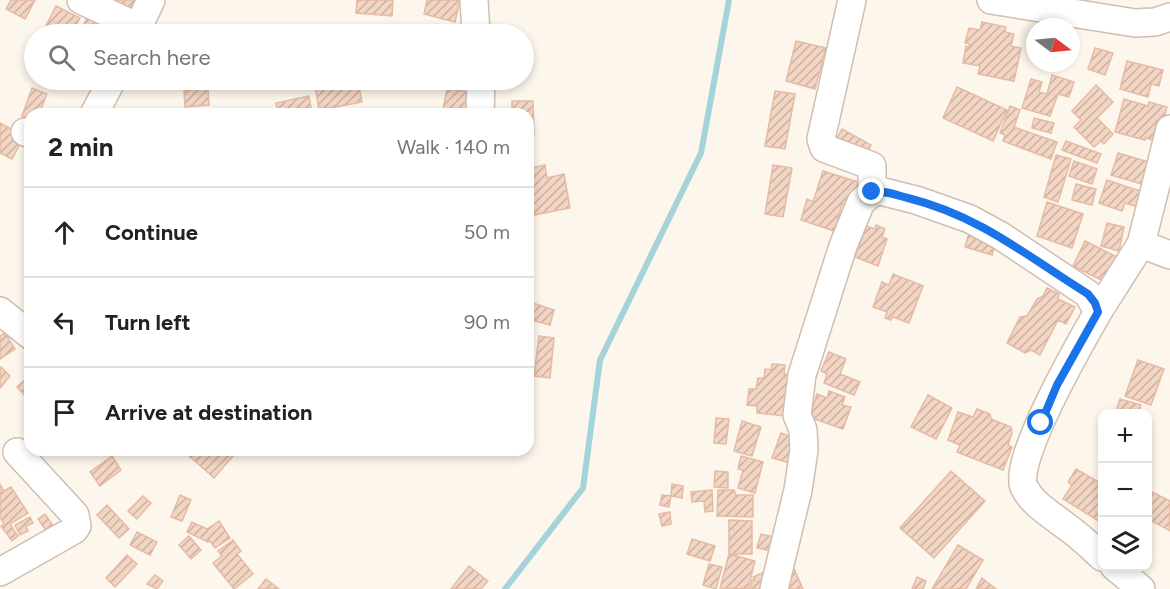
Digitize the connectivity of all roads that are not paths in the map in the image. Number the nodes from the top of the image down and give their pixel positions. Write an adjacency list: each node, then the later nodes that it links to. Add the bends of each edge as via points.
1 (81, 0): 7 (street)
2 (151, 0): 8 (street)
3 (474, 0): 9 (street)
4 (852, 0): 15 (street, via 821,139 824,148 872,166)
5 (991, 0): 6 (street, via 1135,23)
6 (1170, 17)
7 (124, 24)
8 (139, 24)
9 (475, 24)
10 (107, 90): 12 (street)
11 (481, 90): 13 (street)
12 (97, 108)
13 (480, 108)
14 (1170, 129): 16 (street)
15 (872, 192): 19 (street, via 916,200 970,219 1088,294); 25 (street, via 861,202 843,246 806,358 797,415 804,450)
16 (1141, 244): 17 (street); 19 (street)
17 (1170, 255)
18 (0, 311): 20 (street)
19 (1098, 312): 22 (street, via 1057,385 1021,472 1023,486 1034,501)
20 (24, 330)
21 (16, 453): 24 (street, via 75,515 77,525)
22 (1098, 554)
23 (1119, 571): 26 (street)
24 (0, 572)
25 (774, 589)
26 (1141, 589)

